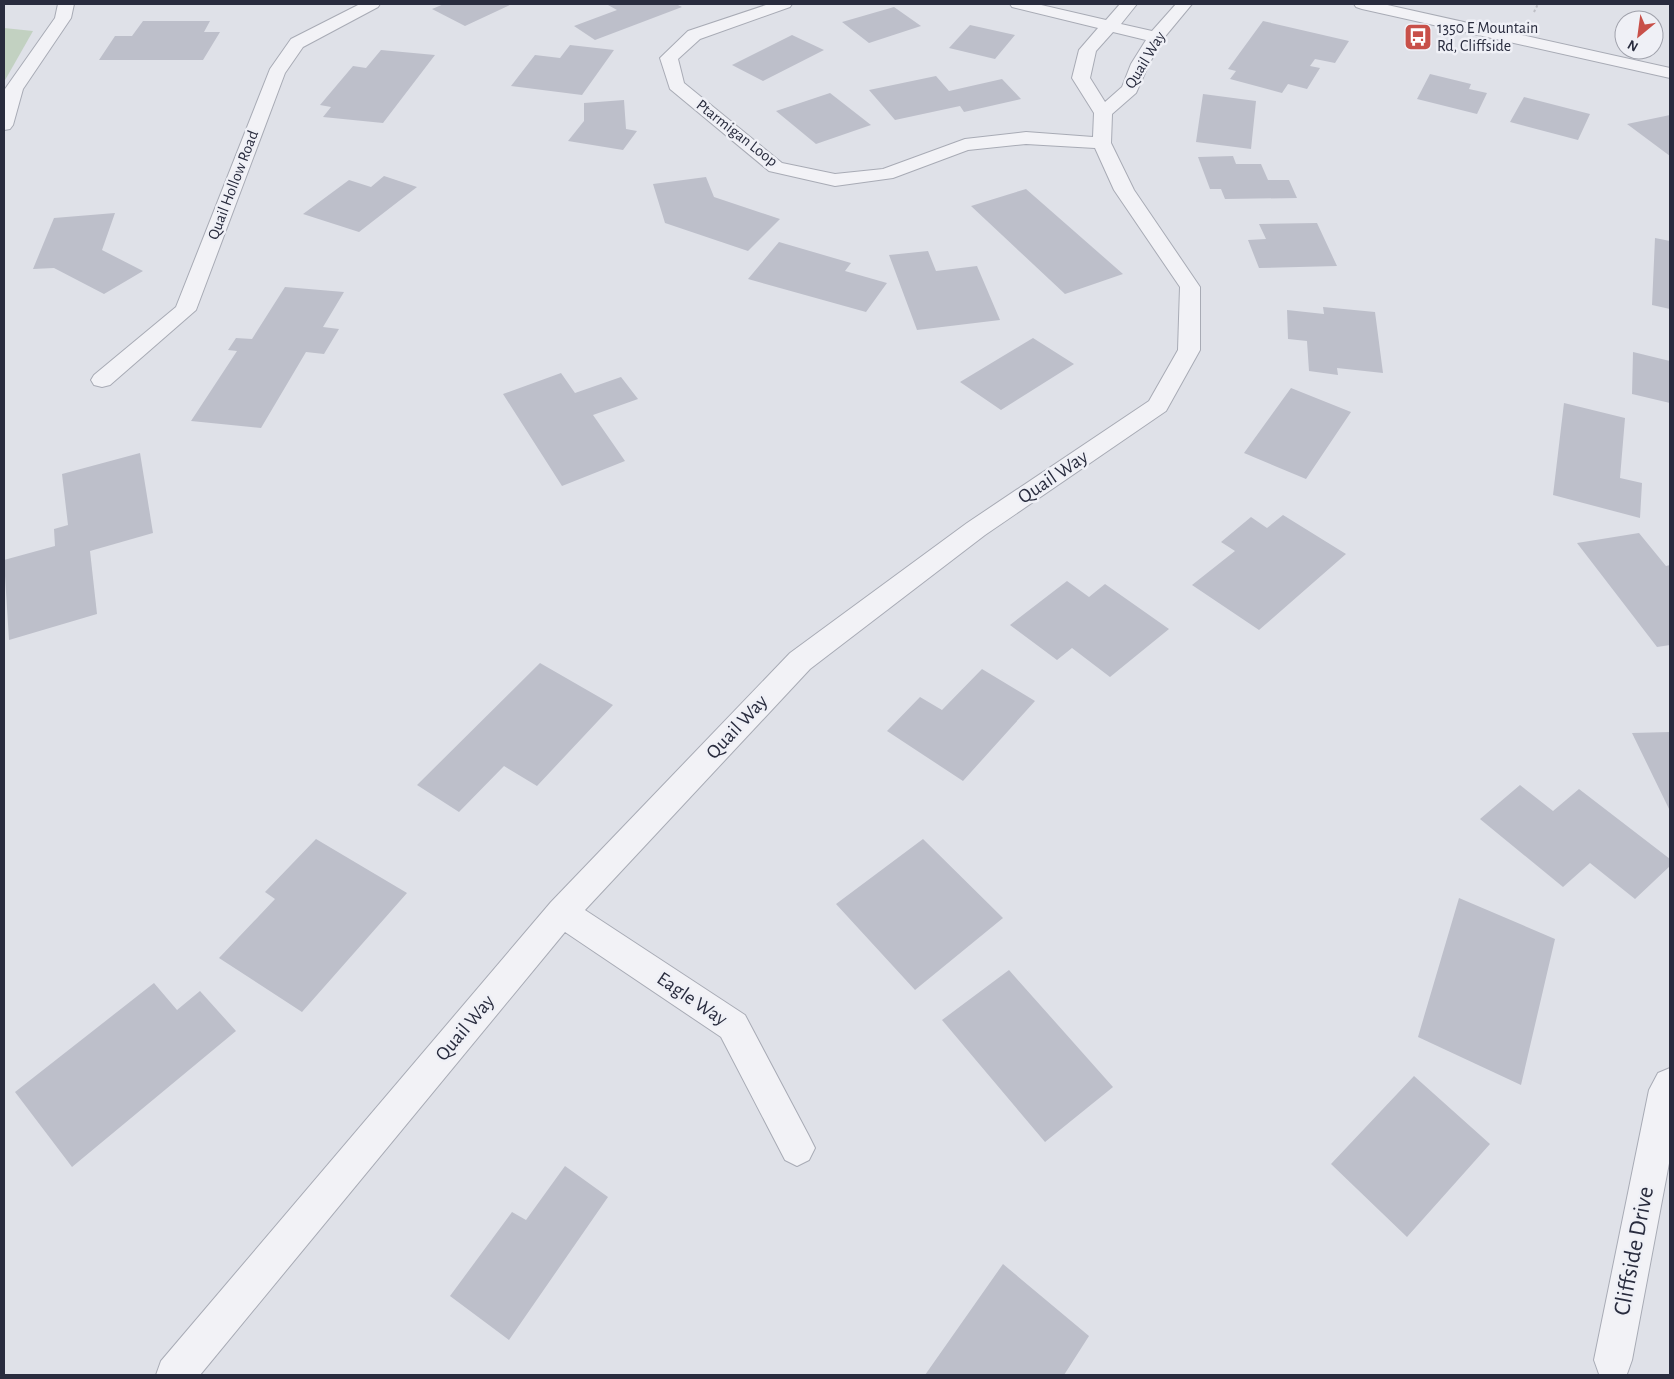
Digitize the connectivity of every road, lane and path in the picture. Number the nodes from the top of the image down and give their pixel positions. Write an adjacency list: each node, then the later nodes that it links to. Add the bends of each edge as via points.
1 (66, 4): 12 (street, via 63,18 14,89)
2 (372, 4): 14 (street, Quail Hollow Road, via 297,43 276,73 185,310)
3 (784, 4): 13 (street, Ptarmigan Loop, via 694,35 669,58 676,85 776,167 835,180 886,174 965,145 1026,138)
4 (1018, 4): 8 (street)
5 (1129, 4): 8 (street)
6 (1184, 4): 9 (street, Quail Way)
7 (1362, 4): 10 (street)
8 (1109, 26): 9 (street); 11 (street, via 1088,50 1081,78)
9 (1156, 37): 11 (street, Quail Way, via 1130,89)
10 (1670, 73)
11 (1103, 113): 13 (street, Quail Way)
12 (4, 125)
13 (1102, 143): 15 (street, Quail Way, via 1124,190 1190,287 1189,350 1158,406 976,528 800,661)
14 (102, 380)
15 (562, 912): 17 (street, Eagle Way, via 733,1026); 19 (street, Quail Way)
16 (1670, 1085): 18 (street, Cliffside Drive, via 1666,1090)
17 (797, 1148)
18 (1612, 1360)
19 (175, 1375)

